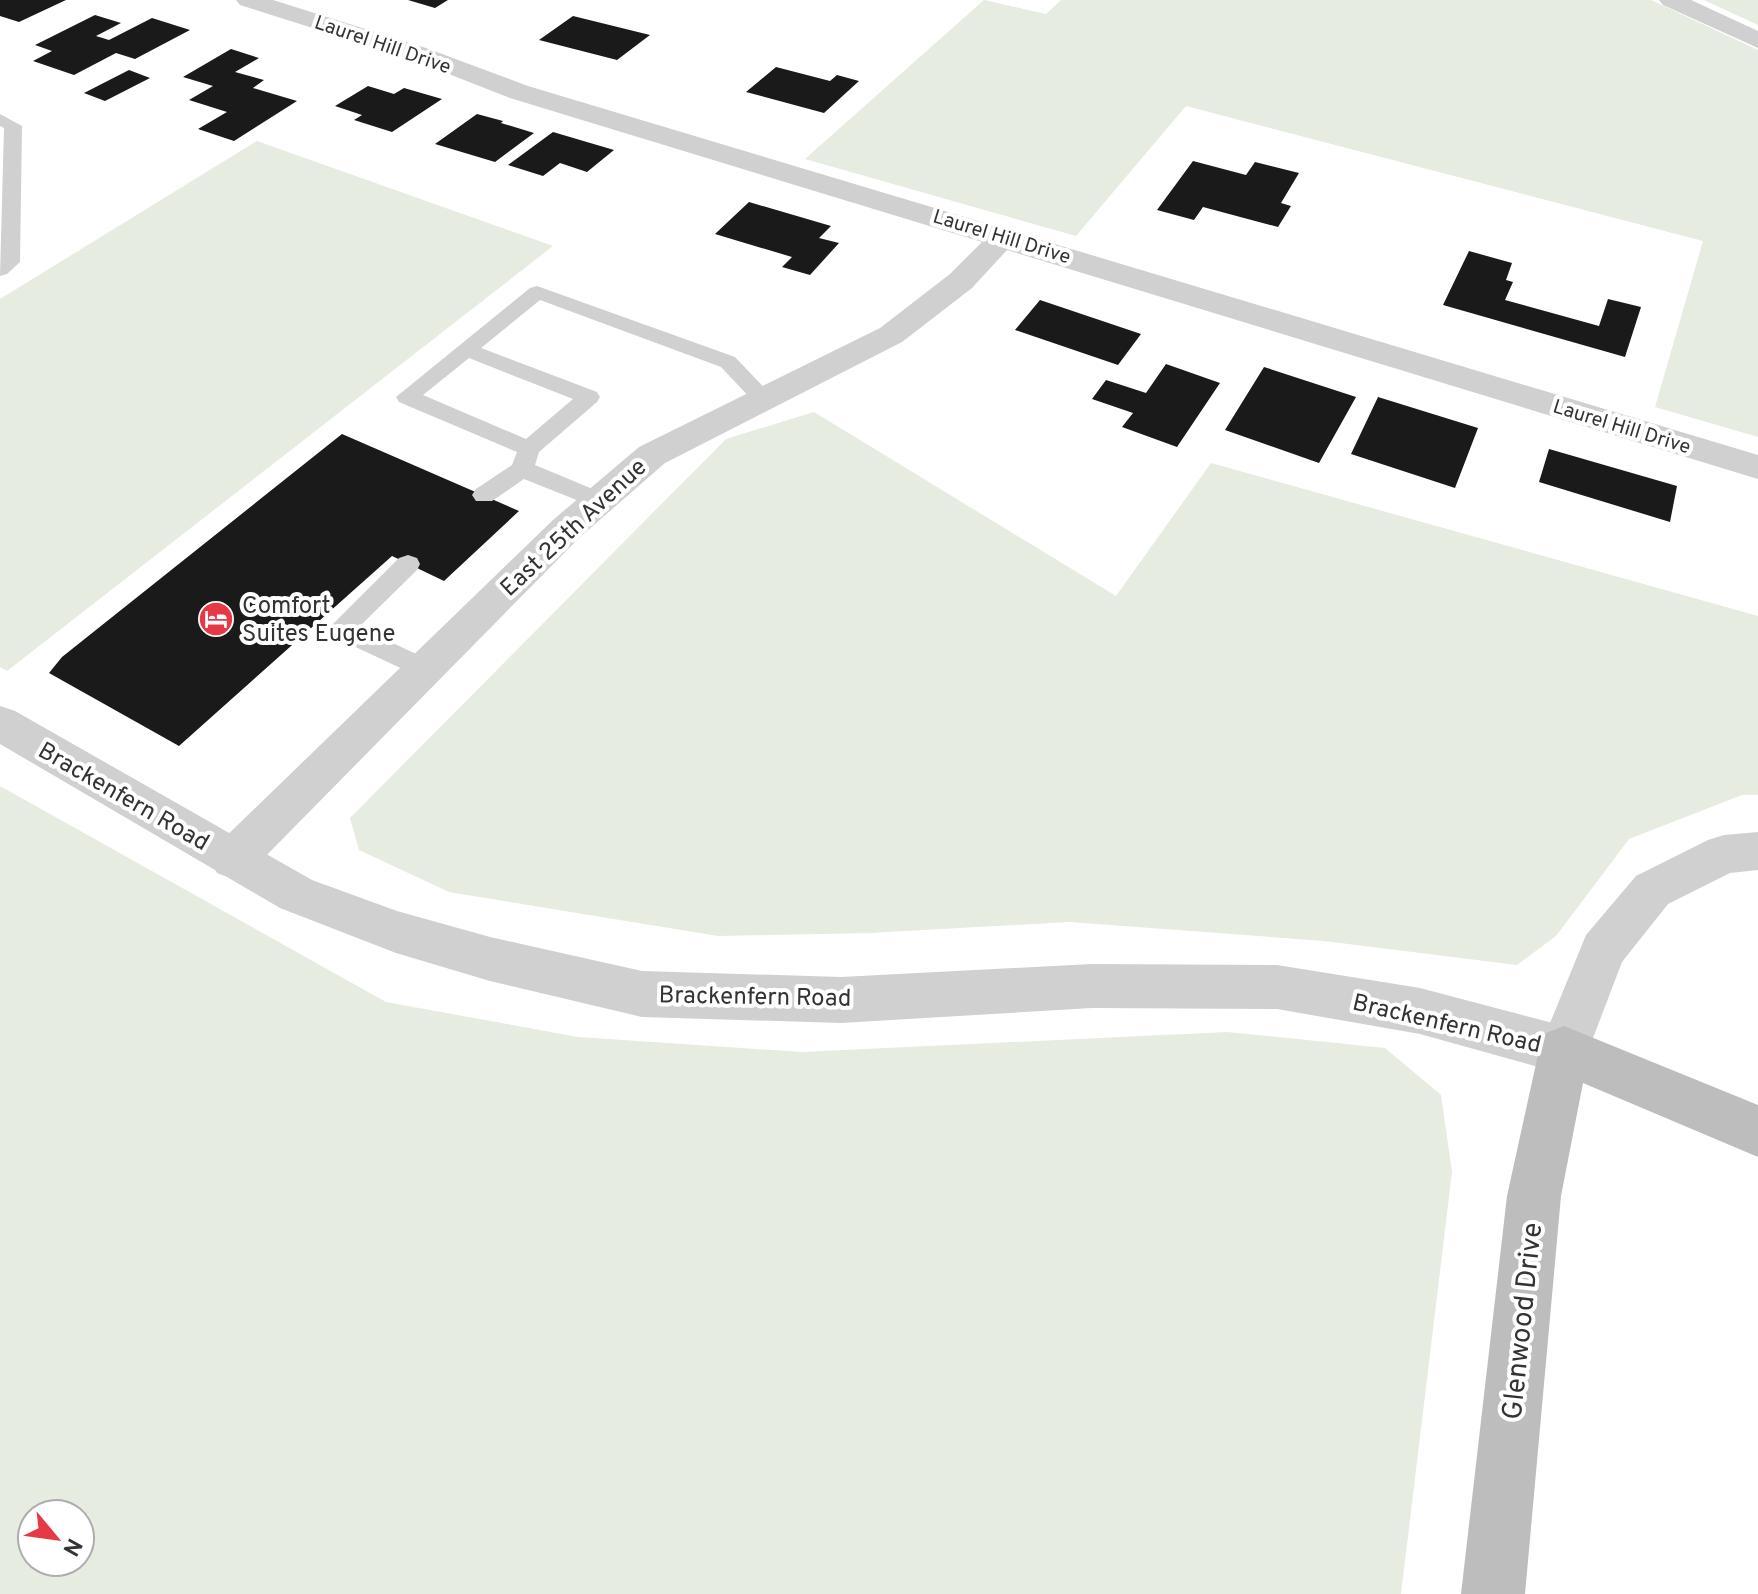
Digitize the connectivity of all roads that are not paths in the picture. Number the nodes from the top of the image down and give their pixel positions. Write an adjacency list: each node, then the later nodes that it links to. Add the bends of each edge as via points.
1 (248, 0): 3 (street, Laurel Hill Drive)
2 (1671, 0): 4 (street)
3 (304, 7): 6 (street, Laurel Hill Drive, via 519,92)
4 (1758, 40)
5 (0, 119): 7 (lane, via 13,126 10,262)
6 (1003, 237): 9 (street, East 25th Avenue, via 961,281 891,335); 11 (street, Laurel Hill Drive)
7 (0, 270)
8 (466, 350): 9 (lane, via 537,292 728,362); 10 (lane, via 407,397); 10 (lane, via 589,397)
9 (763, 398): 13 (street, East 25th Avenue, via 652,455)
10 (526, 459): 12 (lane); 13 (lane)
11 (1758, 467)
12 (484, 495)
13 (599, 501): 15 (street, East 25th Avenue)
14 (408, 564): 15 (lane, via 341,629)
15 (424, 669): 18 (street, East 25th Avenue)
16 (0, 723): 18 (street, Brackenfern Road)
17 (1758, 851): 19 (street, via 1724,854 1652,890 1603,950)
18 (233, 859): 19 (street, Brackenfern Road, via 296,894 396,932 642,994 841,1000 1092,986 1277,987 1420,1011)
19 (1564, 1050): 20 (main road); 21 (main road, Glenwood Drive, via 1534,1196)
20 (1758, 1131)
21 (1493, 1594)

